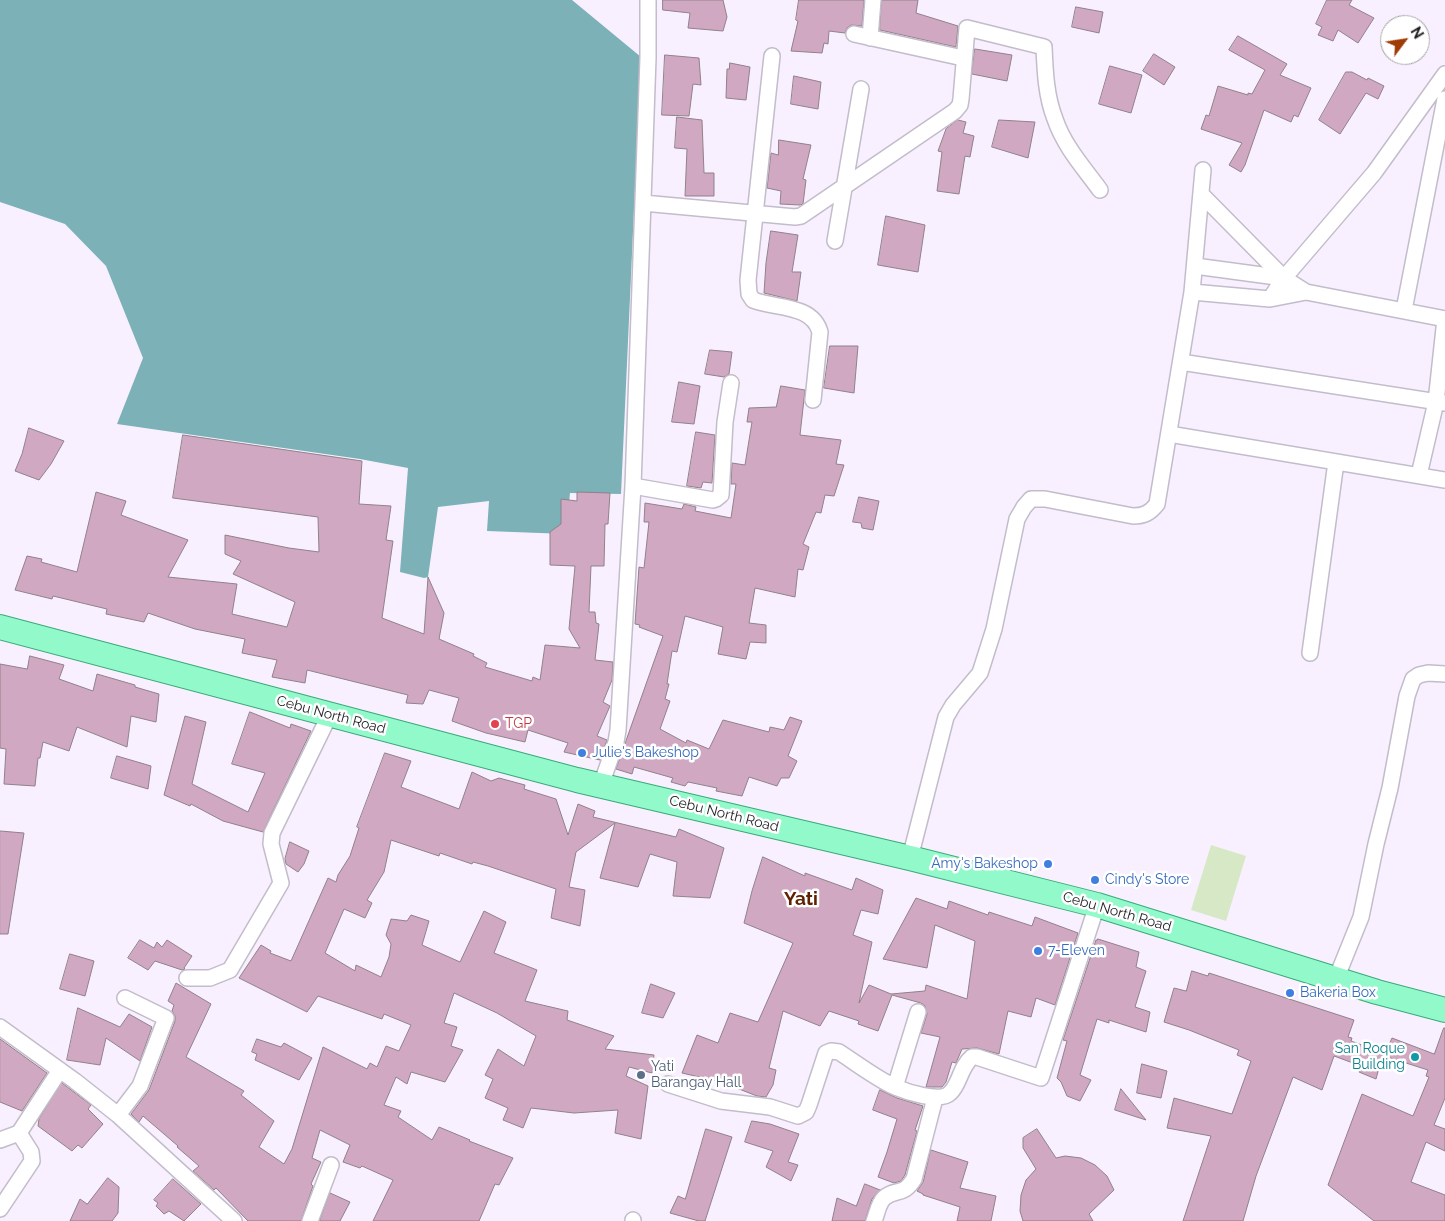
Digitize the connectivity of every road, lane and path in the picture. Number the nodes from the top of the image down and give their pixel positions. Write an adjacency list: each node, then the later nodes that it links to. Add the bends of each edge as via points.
1 (648, 0): 14 (street)
2 (873, 0): 4 (street)
3 (854, 34): 4 (street)
4 (870, 38): 6 (street)
5 (772, 56): 15 (street)
6 (964, 58): 11 (street, via 962,99 955,111); 12 (street, via 967,28 1044,47 1046,84 1054,118 1067,144)
7 (1445, 74): 18 (street, via 1374,173)
8 (861, 89): 11 (street)
9 (1445, 98): 22 (street)
10 (1203, 170): 13 (street)
11 (844, 187): 15 (street, via 798,217); 16 (street)
12 (1100, 190)
13 (1201, 194): 17 (street); 18 (street)
14 (643, 203): 15 (street); 31 (street)
15 (754, 212): 25 (street, via 749,294 753,300 811,316 817,323 820,332)
16 (835, 241)
17 (1195, 266): 18 (street); 19 (street)
18 (1284, 278): 20 (street); 21 (street)
19 (1192, 292): 21 (street); 23 (street)
20 (1306, 292): 21 (street); 22 (street)
21 (1270, 299)
22 (1404, 310): 26 (street, via 1445,319)
23 (1181, 362): 26 (street); 27 (street)
24 (731, 383): 31 (street, via 719,498 713,500)
25 (814, 400)
26 (1441, 403): 29 (street)
27 (1169, 434): 28 (street); 37 (street, via 1157,504 1151,512 1133,516 1031,499 1016,519 994,629 980,673 946,717)
28 (1336, 462): 29 (street); 33 (street)
29 (1419, 475): 30 (street)
30 (1445, 480)
31 (633, 486): 36 (street, via 618,730)
32 (0, 627): 35 (main road, Cebu North Road)
33 (1310, 653)
34 (1445, 674): 40 (street, via 1428,673 1413,679 1361,917)
35 (330, 714): 36 (main road, Cebu North Road); 39 (street, via 272,833 271,844 281,883 230,970 210,978)
36 (601, 785): 37 (main road, Cebu North Road)
37 (910, 858): 38 (main road, Cebu North Road)
38 (1097, 905): 40 (main road, Cebu North Road); 48 (street, via 1041,1078 977,1057 963,1068 952,1092)
39 (187, 978)
40 (1336, 979): 42 (main road, Cebu North Road)
41 (125, 998): 49 (street, via 166,1018 140,1086)
42 (1445, 1010)
43 (918, 1012): 47 (street)
44 (0, 1027): 45 (street)
45 (60, 1070): 49 (street); 50 (street)
46 (668, 1084): 47 (street, via 722,1101 770,1107 798,1116 806,1112 826,1053 831,1051 839,1052)
47 (895, 1087): 48 (street)
48 (934, 1098): 56 (street, via 914,1179 909,1188 885,1197)
49 (118, 1115): 54 (street)
50 (20, 1133): 51 (street); 53 (street, via 31,1152 32,1161)
51 (0, 1140)
52 (331, 1165): 55 (street)
53 (0, 1209)
54 (234, 1221)
55 (310, 1221)
56 (874, 1221)

